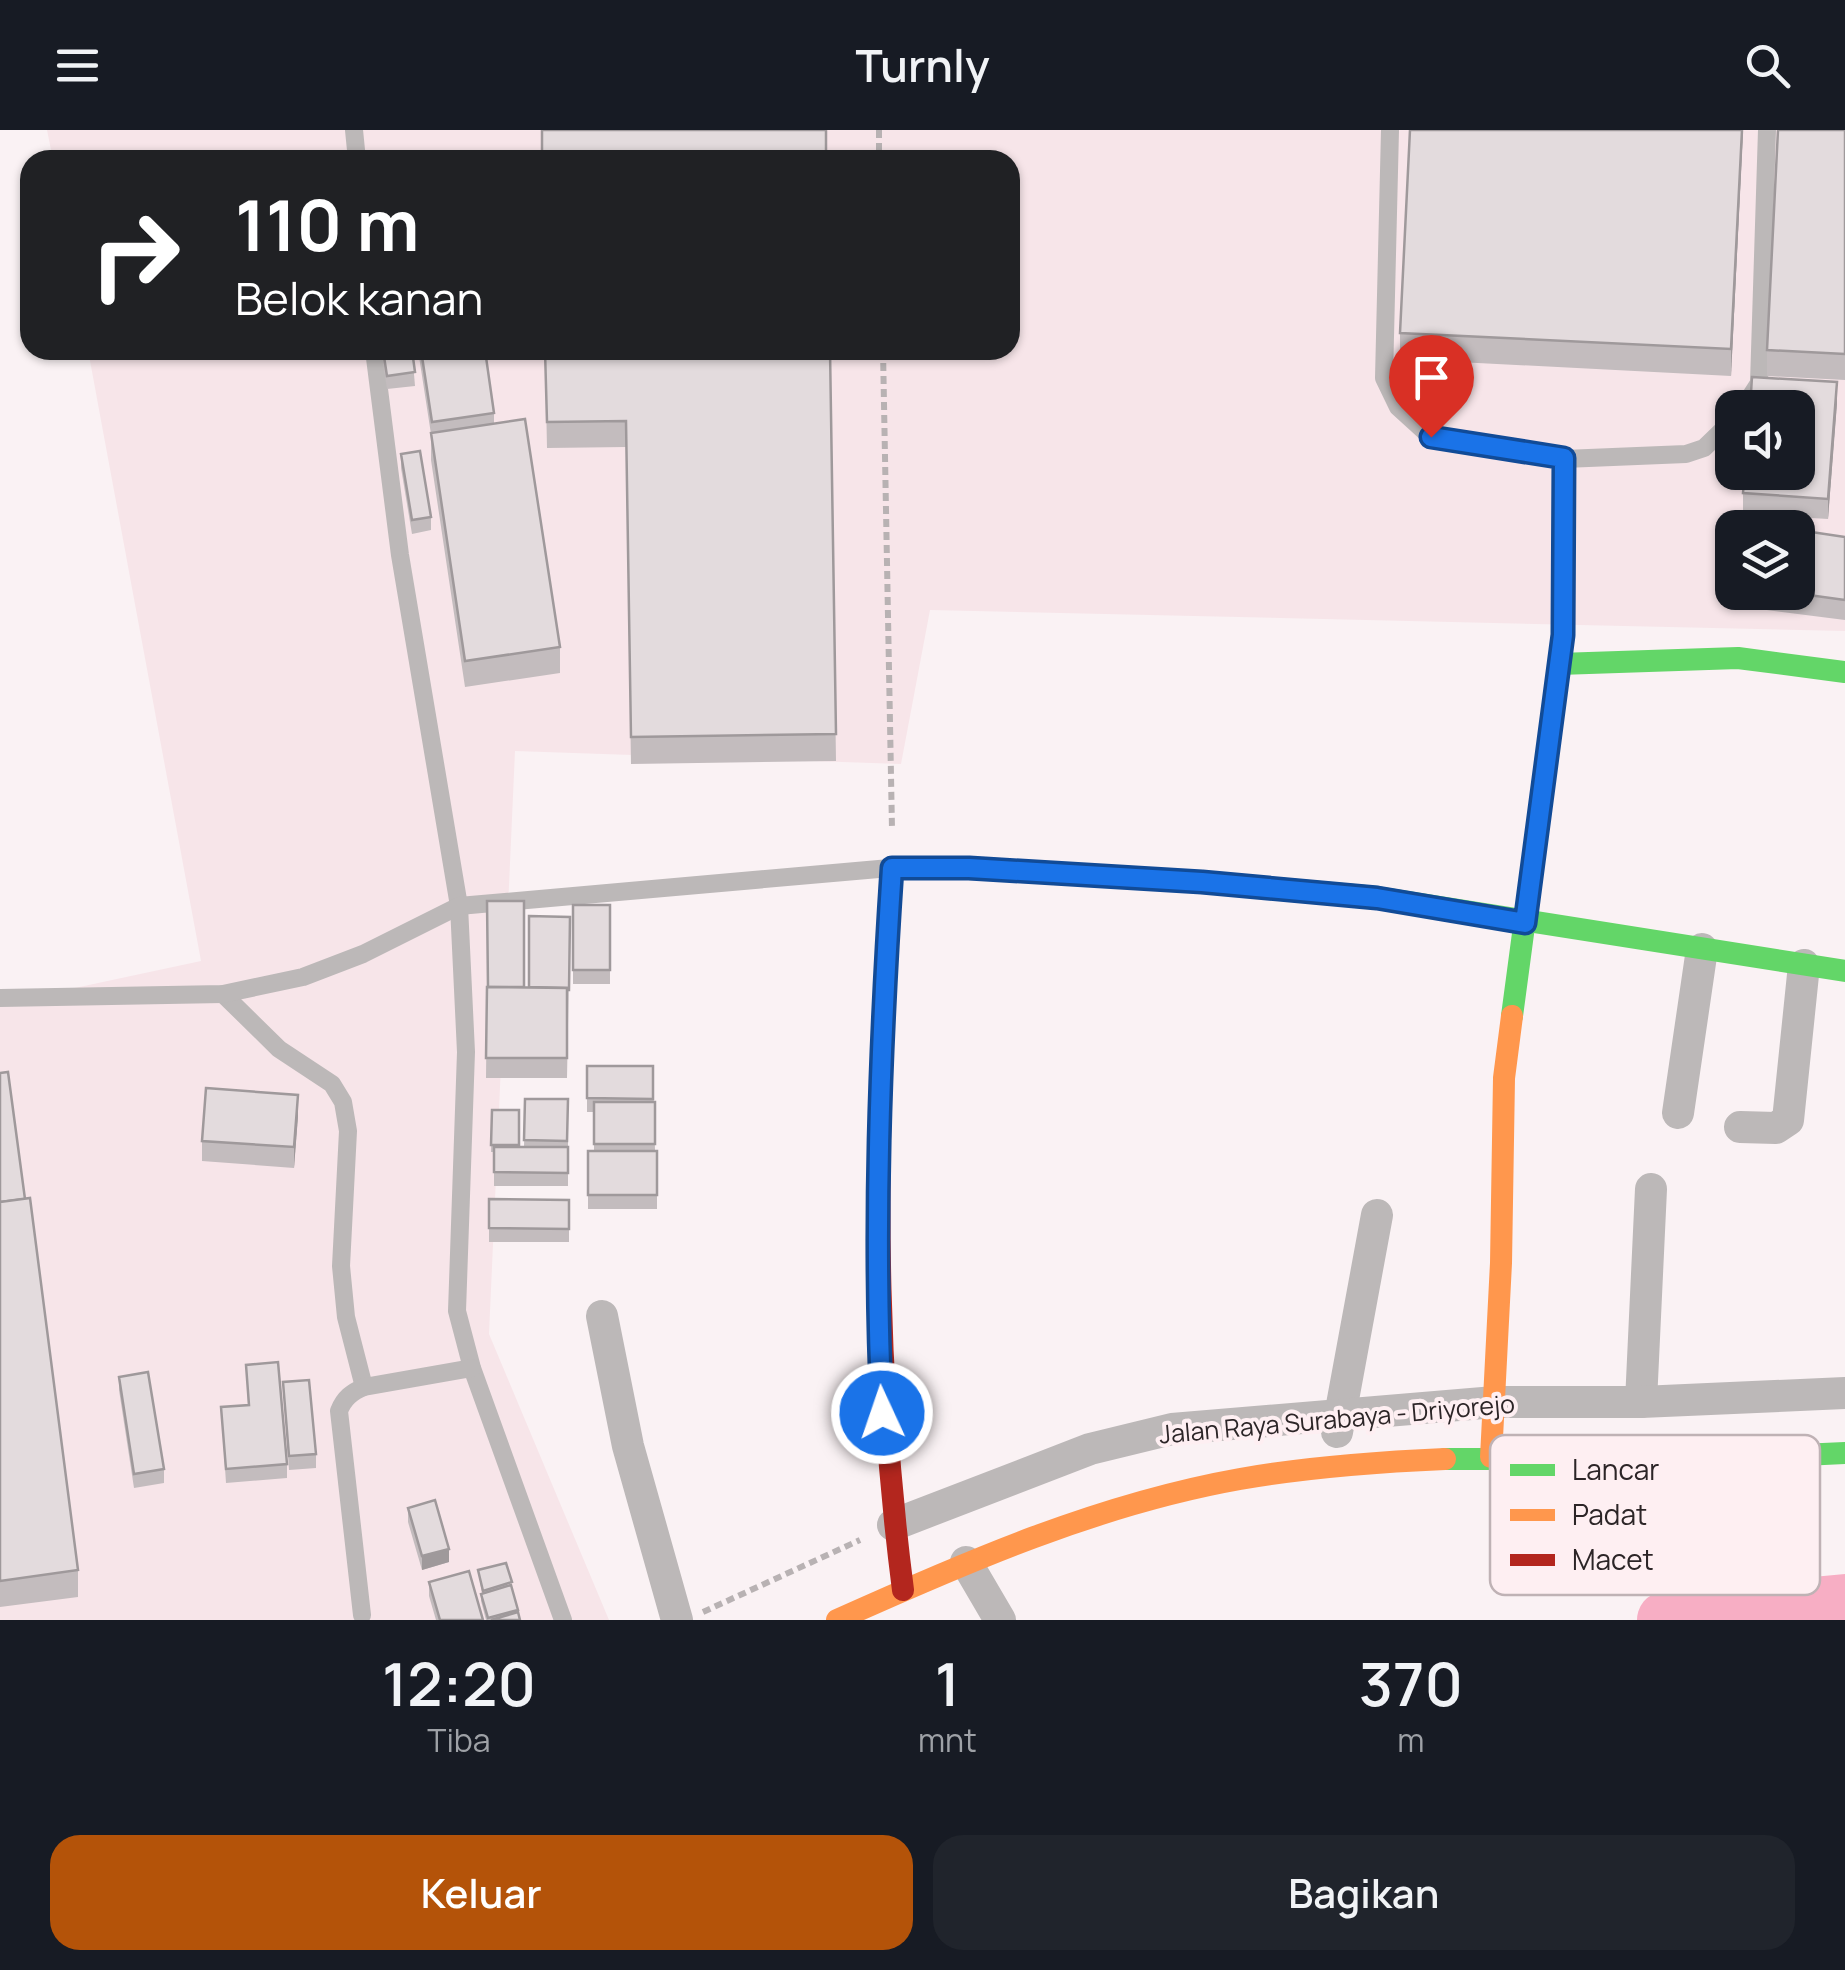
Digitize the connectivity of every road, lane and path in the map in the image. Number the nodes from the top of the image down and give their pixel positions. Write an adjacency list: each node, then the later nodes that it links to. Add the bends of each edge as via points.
1 (1390, 130): 7 (lane, via 1384,378 1398,408 1431,437)
2 (1767, 130): 5 (lane)
3 (375, 360): 11 (lane)
4 (883, 360): 10 (path)
5 (1755, 390)
6 (1715, 437): 7 (lane, via 1686,454)
7 (1564, 458): 8 (lane)
8 (1559, 664): 9 (street, via 1710,655 1782,658); 12 (street)
9 (1845, 672)
10 (892, 868): 11 (lane); 12 (street, via 1151,878 1377,898); 34 (street, via 876,1300)
11 (458, 906): 16 (lane, via 304,977); 23 (lane, via 466,1052 456,1284)
12 (1525, 923): 13 (street); 26 (street, via 1504,1078)
13 (1702, 949): 14 (street); 18 (street)
14 (1804, 964): 15 (street); 19 (street, via 1788,1120 1776,1128)
15 (1845, 971)
16 (223, 994): 17 (lane); 24 (lane, via 279,1049 332,1084 343,1102 348,1131 341,1266)
17 (0, 998)
18 (1678, 1113)
19 (1740, 1126)
20 (1651, 1189): 27 (street)
21 (1377, 1215): 28 (street)
22 (602, 1316): 39 (street, via 628,1446)
23 (472, 1368): 24 (lane); 38 (lane)
24 (364, 1387): 37 (lane, via 339,1410)
25 (1845, 1393): 27 (street, Jalan Raya Surabaya - Driyorejo)
26 (1495, 1402): 27 (street, Jalan Raya Surabaya - Driyorejo); 28 (street, Jalan Raya Surabaya - Driyorejo); 29 (street)
27 (1641, 1402)
28 (1340, 1414): 33 (street); 34 (street, Jalan Raya Surabaya - Driyorejo, via 1172,1429 1090,1448)
29 (1492, 1435)
30 (1845, 1453): 31 (street, Jalan Raya Surabaya - Driyorejo)
31 (1820, 1454)
32 (1490, 1457): 33 (street, Jalan Raya Surabaya - Driyorejo)
33 (1332, 1466): 35 (street, Jalan Raya Surabaya - Driyorejo, via 1149,1500)
34 (893, 1525): 36 (street); 40 (path)
35 (966, 1562): 36 (street, Jalan Raya Surabaya - Driyorejo); 42 (street)
36 (902, 1590): 41 (street, Jalan Raya Surabaya - Driyorejo)
37 (362, 1615)
38 (563, 1620)
39 (677, 1620)
40 (686, 1620)
41 (837, 1620)
42 (1000, 1620)

